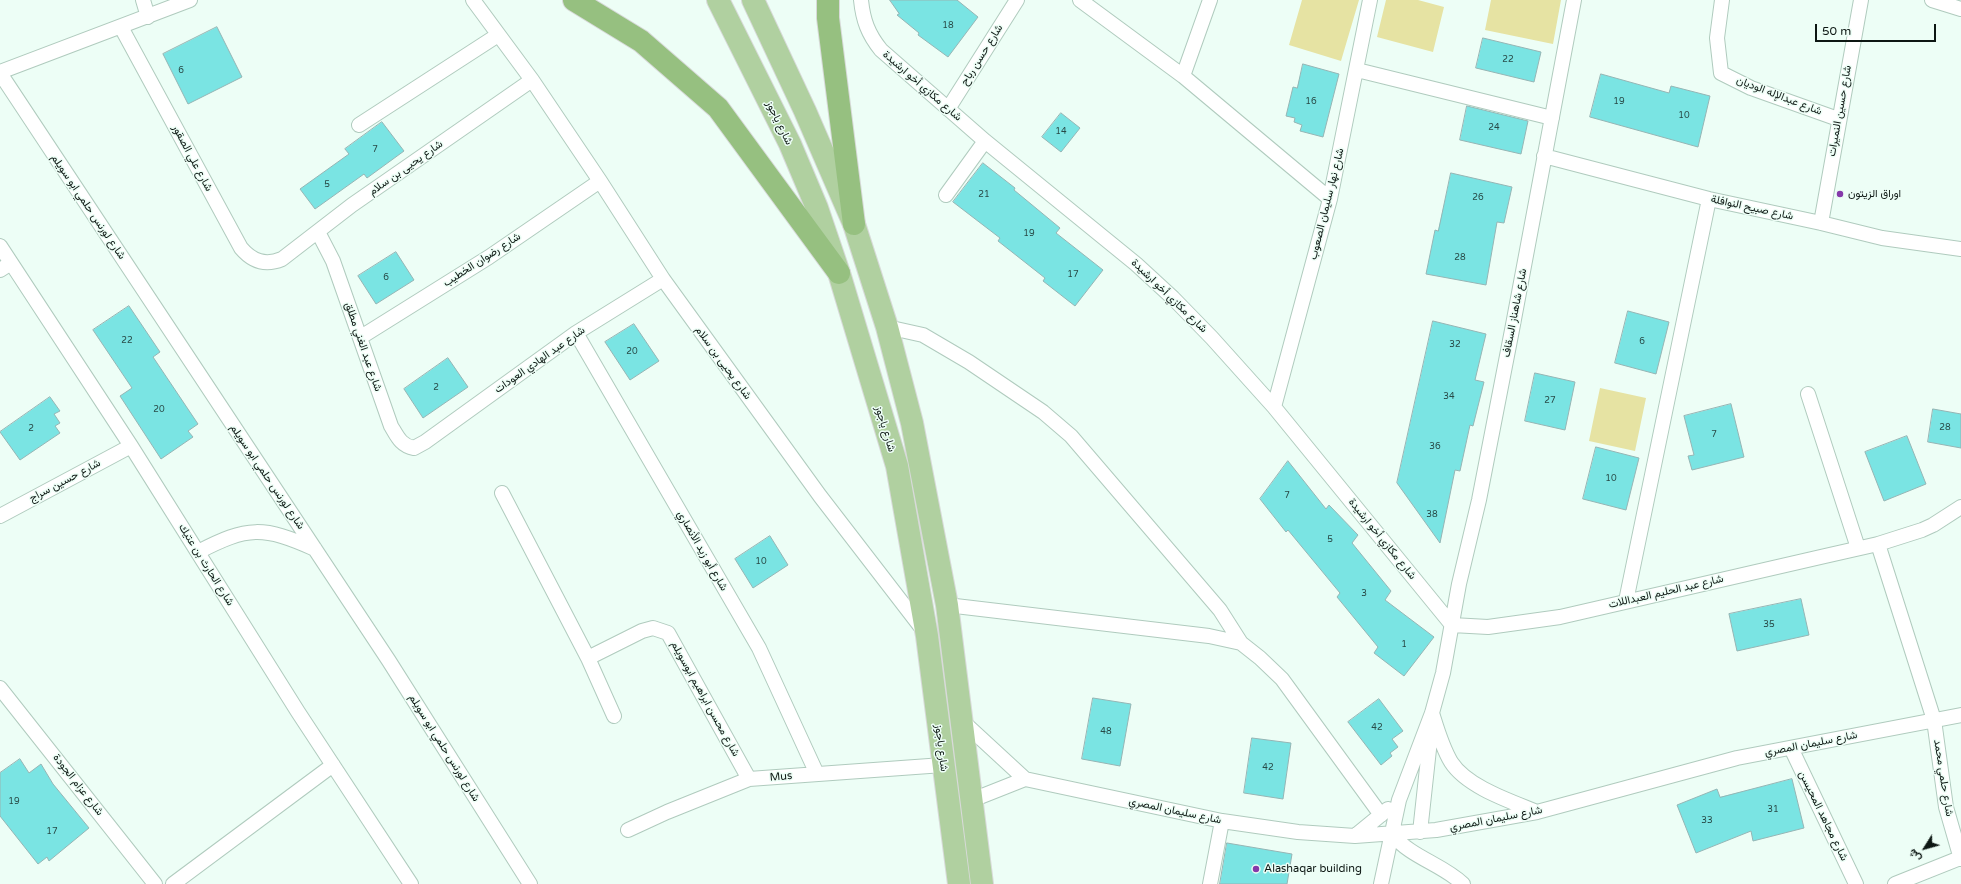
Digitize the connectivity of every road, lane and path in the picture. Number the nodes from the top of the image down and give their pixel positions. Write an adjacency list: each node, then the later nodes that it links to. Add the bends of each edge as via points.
1 (143, 0): 18 (street)
2 (190, 0): 18 (street)
3 (473, 0): 20 (street, شارع يحيى بن سلام)
4 (574, 0): 42 (highway, via 641,41 718,108)
5 (718, 0): 42 (main road, شارع ياجوز, via 790,144 817,208)
6 (753, 0): 36 (main road)
7 (828, 0): 36 (highway, via 828,18)
8 (861, 0): 25 (street, شارع مكازي أخو ارشيدة, via 862,17 881,50)
9 (1017, 0): 25 (street, شارع حسن رباح)
10 (1080, 0): 23 (street)
11 (1210, 0): 23 (street)
12 (1370, 0): 21 (street, شارع نهار سليمان الصعوب)
13 (1574, 0): 26 (street, شارع شاهناز السقاف)
14 (1722, 0): 27 (street, شارع عبدالإله الوديان, via 1717,38 1721,73 1751,88)
15 (1861, 0): 27 (street, شارع حسين النميرات)
16 (1932, 0): 17 (street)
17 (1961, 9)
18 (148, 17): 19 (street)
19 (121, 27): 22 (street); 40 (street, شارع علي الصقور, via 241,248 248,256 263,263)
20 (498, 35): 24 (street, شارع يحيى بن سلام); 28 (street)
21 (1357, 70): 26 (street); 33 (street, شارع نهار سليمان الصعوب)
22 (0, 73): 56 (street, شارع لورنس حلمي ابو سويلم)
23 (1183, 76): 33 (street)
24 (532, 80): 31 (street, شارع يحيى بن سلام); 37 (street, شارع يحيى بن سلام)
25 (948, 109): 29 (street, شارع مكازي أخو ارشيدة)
26 (1552, 118): 30 (street, شارع شاهناز السقاف)
27 (1838, 118): 35 (street, شارع حسين النميرات)
28 (358, 125)
29 (985, 141): 32 (street); 48 (street, شارع مكازي أخو ارشيدة, via 1136,264 1212,338)
30 (1544, 156): 34 (street, شارع صبيح النوافلة); 60 (street, شارع شاهناز السقاف, via 1479,500)
31 (600, 181): 43 (street, شارع يحيى بن سلام); 46 (street, شارع رضوان الخطيب, via 489,257)
32 (946, 195)
33 (1330, 199): 48 (street, شارع نهار سليمان الصعوب)
34 (1709, 199): 35 (street, شارع صبيح النوافلة); 58 (street)
35 (1821, 223): 39 (street, شارع صبيح النوافلة, via 1882,238)
36 (854, 224): 44 (main road)
37 (318, 232): 40 (street, شارع يحيى بن سلام); 46 (street, شارع عبد الغني مطلق, via 333,261)
38 (0, 246): 41 (street, شارع الحارث بن عتيك)
39 (1961, 249)
40 (282, 259)
41 (5, 266): 50 (street, شارع الحارث بن عتيك)
42 (839, 273): 61 (main road, شارع ياجوز, via 896,466)
43 (663, 279): 45 (street, شارع عبد الهادي العودات); 61 (street, شارع يحيى بن سلام, via 820,496)
44 (887, 327): 59 (main road, via 912,423); 62 (street, via 923,334 1043,412 1071,436 1220,610)
45 (576, 333): 49 (street, شارع عبد الهادي العودات); 73 (street, شارع أبو زيد الأنصاري, via 759,648)
46 (361, 337): 49 (street, شارع عبد الغني مطلق, via 382,401 398,439 408,447)
47 (1808, 394): 55 (street)
48 (1274, 407): 60 (street, شارع مكازي أخو ارشيدة)
49 (420, 445)
50 (131, 446): 53 (street, شارع حسين سراج); 57 (street, شارع الحارث بن عتيك)
51 (502, 492): 63 (street)
52 (1961, 507): 54 (street, شارع عبد الحليم العبداللات, via 1933,525)
53 (0, 516)
54 (1878, 544): 55 (street, شارع عبد الحليم العبداللات); 69 (street, شارع حلمي محمد)
55 (1858, 548): 58 (street, شارع عبد الحليم العبداللات)
56 (315, 549): 57 (street, via 286,536 268,532 227,537); 89 (street, شارع لورنس حلمي ابو سويلم)
57 (198, 552): 71 (street, شارع الحارث بن عتيك)
58 (1626, 601): 60 (street, شارع عبد الحليم العبداللات, via 1560,617 1488,627)
59 (947, 605): 62 (street, via 1209,636); 68 (main road)
60 (1452, 625): 65 (street)
61 (928, 636): 72 (main road, شارع ياجوز)
62 (1241, 643): 79 (street, via 1282,679)
63 (588, 658): 67 (street); 75 (street, شارع محسن ابراهيم ابوسويلم, via 653,628 668,633)
64 (0, 688): 86 (street, شارع عزام الجودة)
65 (1432, 713): 77 (street); 78 (street, via 1451,762 1466,777 1490,793); 82 (street)
66 (1961, 715): 69 (street, شارع سليمان المصري)
67 (614, 716)
68 (961, 720): 74 (street); 76 (main road)
69 (1934, 720): 70 (street, شارع سليمان المصري); 85 (street, شارع حلمي محمد, via 1946,807)
70 (1790, 748): 78 (street, شارع سليمان المصري, via 1737,758); 95 (street, شارع مجاهد المحيسن)
71 (333, 765): 87 (street); 88 (street, شارع الحارث بن عتيك)
72 (944, 765): 73 (street, Mus); 90 (main road, شارع ياجوز)
73 (817, 774): 75 (street, Mus)
74 (1025, 779): 76 (street); 80 (street, شارع سليمان المصري)
75 (749, 780): 81 (street, Mus)
76 (972, 800): 91 (main road)
77 (1399, 800): 79 (street); 83 (street)
78 (1537, 812): 82 (street, شارع سليمان المصري)
79 (1381, 815): 84 (street)
80 (1222, 821): 84 (street, شارع سليمان المصري, via 1298,832); 92 (street)
81 (628, 830)
82 (1420, 832): 83 (street, شارع سليمان المصري)
83 (1392, 834): 84 (street, شارع سليمان المصري); 93 (street); 94 (street, via 1401,845)
84 (1355, 836)
85 (1961, 858): 96 (street, شارع حلمي محمد)
86 (155, 884)
87 (173, 884)
88 (411, 884)
89 (530, 884)
90 (959, 884)
91 (982, 884)
92 (1210, 884)
93 (1381, 884)
94 (1463, 884)
95 (1856, 884)
96 (1895, 884)

